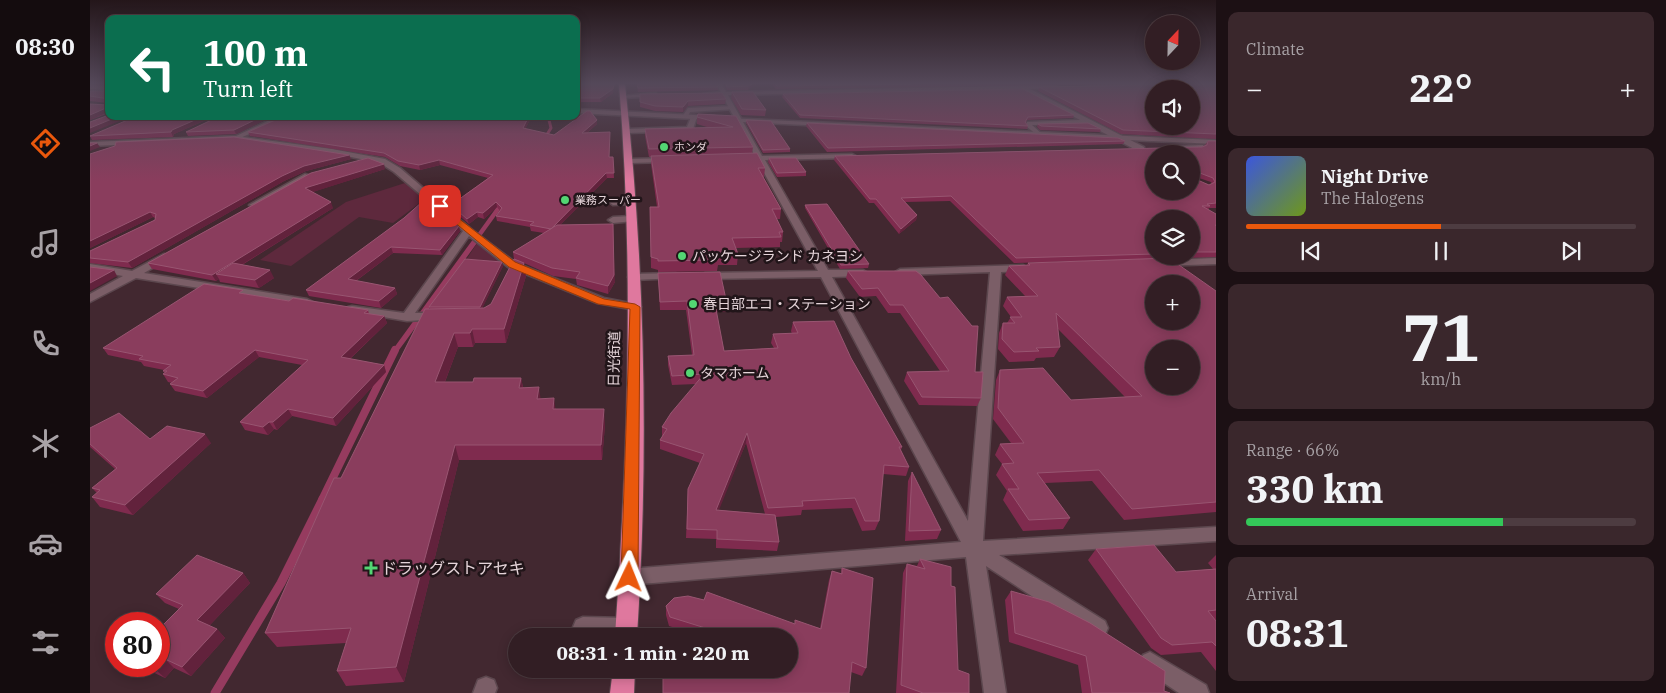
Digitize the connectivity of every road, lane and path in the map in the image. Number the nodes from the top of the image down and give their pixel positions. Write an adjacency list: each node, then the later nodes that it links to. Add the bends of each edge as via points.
1 (626, 116): 10 (highway, 日光街道)
2 (672, 116): 5 (street)
3 (737, 116): 8 (street)
4 (1077, 116): 9 (street)
5 (685, 117): 6 (street)
6 (694, 117): 8 (street); 10 (street, via 690,129)
7 (275, 120): 15 (street)
8 (739, 120): 13 (street); 28 (street)
9 (1088, 122): 13 (street, via 1029,123); 16 (street)
10 (627, 131): 30 (highway, 日光街道)
11 (185, 133): 17 (street)
12 (99, 134): 14 (street)
13 (1039, 134): 16 (street)
14 (90, 138)
15 (236, 138): 17 (street); 26 (street)
16 (1118, 138): 19 (street); 22 (street)
17 (172, 140): 18 (street)
18 (122, 142): 20 (street); 24 (street)
19 (1216, 142)
20 (90, 144)
21 (1124, 149): 22 (street)
22 (1137, 149): 23 (street)
23 (1145, 151)
24 (98, 153)
25 (857, 156): 28 (street)
26 (371, 158): 31 (street); 38 (street, via 397,170)
27 (739, 158): 28 (street)
28 (758, 158): 47 (street)
29 (681, 160): 30 (street)
30 (629, 161): 34 (highway, 日光街道)
31 (344, 165)
32 (318, 173): 35 (street, via 288,185)
33 (613, 202): 34 (street)
34 (630, 202): 36 (highway, 日光街道)
35 (245, 210)
36 (631, 219): 37 (street); 49 (highway, 日光街道)
37 (613, 220)
38 (473, 235): 53 (street, via 510,269 601,301); 54 (street)
39 (176, 250): 48 (street)
40 (1216, 261): 41 (street)
41 (1200, 262)
42 (90, 267): 48 (street)
43 (1034, 268): 44 (street)
44 (996, 270): 45 (street); 57 (street)
45 (892, 272)
46 (873, 273): 47 (street)
47 (825, 274): 49 (street); 57 (street)
48 (133, 275): 50 (street); 51 (street)
49 (633, 277): 53 (highway, 日光街道)
50 (90, 299)
51 (319, 304)
52 (339, 307): 54 (street)
53 (635, 307): 58 (highway, 日光街道)
54 (407, 317): 55 (street)
55 (451, 317)
56 (1216, 534): 57 (street)
57 (974, 549): 58 (street); 64 (street); 65 (street)
58 (629, 577): 61 (highway, 日光街道)
59 (584, 627): 60 (street)
60 (592, 628)
61 (626, 628)
62 (623, 678): 63 (highway)
63 (622, 693)
64 (995, 693)
65 (1198, 693)

